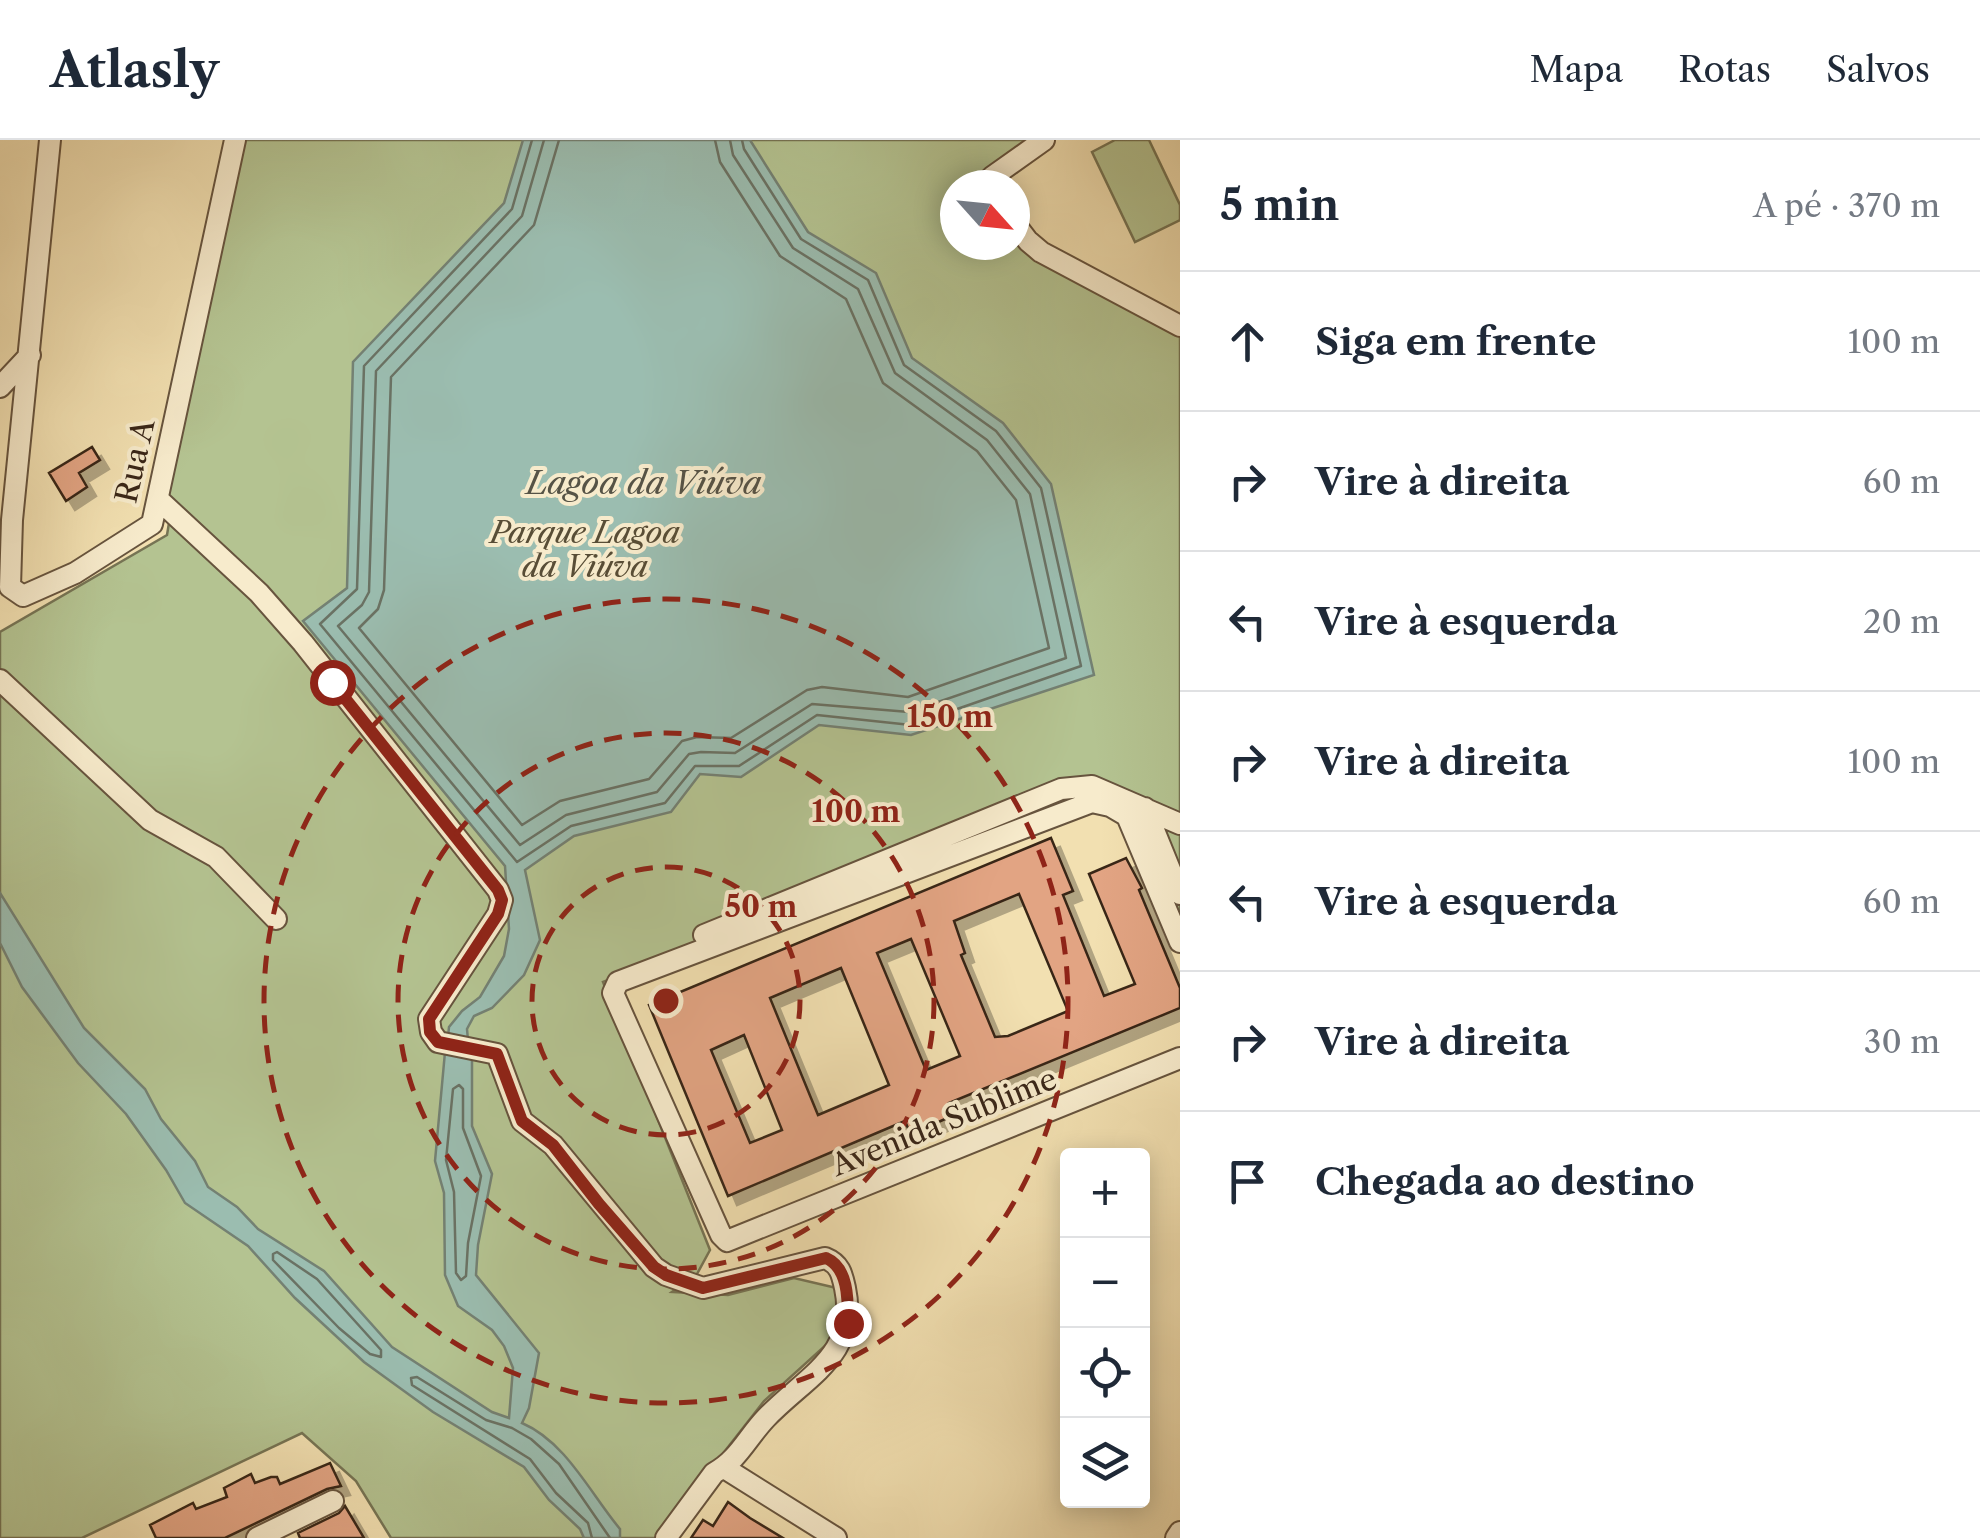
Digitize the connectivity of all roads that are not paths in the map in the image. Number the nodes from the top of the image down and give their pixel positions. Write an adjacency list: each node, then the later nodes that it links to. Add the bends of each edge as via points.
1 (50, 140): 7 (street, Rua A)
2 (235, 140): 9 (street, Rua A)
3 (1044, 140): 4 (street)
4 (1006, 170)
5 (1030, 243): 6 (street)
6 (1180, 326)
7 (30, 356): 8 (street); 9 (street, Rua A, via 12,520 14,592 29,596 145,531)
8 (0, 386)
9 (159, 500): 18 (street, via 303,643 498,890 502,907 429,1019 433,1038 497,1054 522,1121 553,1145 666,1275 703,1288 826,1258 841,1270 848,1323 838,1351 764,1420)
10 (0, 680): 14 (street, via 150,820 216,857)
11 (1146, 808): 12 (street); 13 (street); 16 (street, via 1092,786 1061,788)
12 (1180, 824)
13 (1180, 894)
14 (276, 919)
15 (1180, 942): 17 (street, Avenida Sublime, via 1128,816 1092,802 618,982 613,993 721,1235 730,1241)
16 (601, 977)
17 (1180, 1058)
18 (726, 1469): 21 (street, via 714,1473); 22 (street)
19 (333, 1501): 20 (street)
20 (269, 1536)
21 (666, 1538)
22 (836, 1538)

